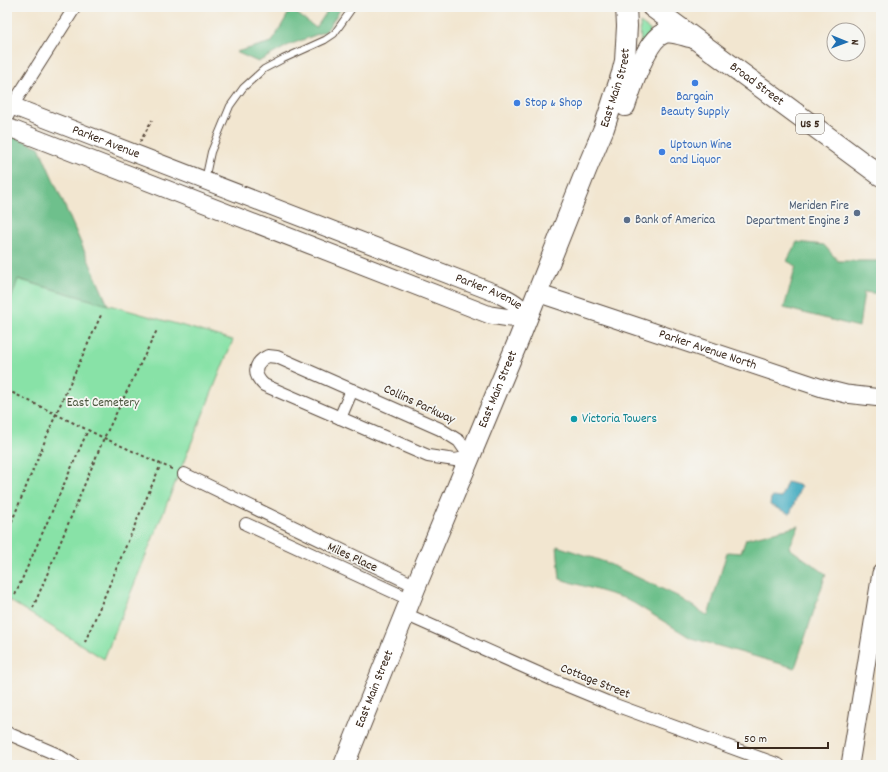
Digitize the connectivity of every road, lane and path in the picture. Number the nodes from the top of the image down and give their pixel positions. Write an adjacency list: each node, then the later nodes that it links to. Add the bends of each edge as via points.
1 (75, 7): 6 (street)
2 (353, 7): 12 (lane, via 334,34 264,69 243,88 230,106 210,152)
3 (626, 7): 9 (main road, East Main Street, via 625,61)
4 (652, 7): 5 (main road, Broad Street / US 5)
5 (693, 38): 9 (main road, via 664,33 655,39 641,64 618,120); 11 (main road, Broad Street / US 5)
6 (9, 109): 12 (street, Parker Avenue)
7 (152, 120): 10 (path)
8 (7, 127): 13 (street, Parker Avenue)
9 (604, 128): 14 (main road, East Main Street)
10 (140, 142)
11 (881, 176)
12 (205, 181): 13 (street); 16 (street, Parker Avenue, via 498,294 515,302)
13 (198, 201): 16 (street, Parker Avenue, via 490,315 510,318)
14 (537, 293): 16 (main road, East Main Street); 20 (street, Parker Avenue North, via 822,388)
15 (102, 313): 21 (path)
16 (528, 316): 25 (main road, East Main Street)
17 (157, 330): 24 (path)
18 (7, 390): 21 (path)
19 (352, 390): 22 (street); 22 (street, Collins Parkway, via 277,356 261,359 257,366 258,379 264,385); 25 (street, Collins Parkway, via 440,429 459,441)
20 (881, 398)
21 (56, 414): 23 (path); 30 (path)
22 (340, 418): 25 (street, Collins Parkway, via 428,456 454,460)
23 (88, 430): 24 (path); 34 (path)
24 (104, 438): 26 (path); 36 (path)
25 (470, 457): 35 (main road, East Main Street)
26 (161, 464): 27 (path); 37 (path)
27 (184, 474): 29 (street, Miles Place)
28 (246, 524): 31 (street, Miles Place)
29 (288, 524): 31 (street); 35 (street, Miles Place)
30 (7, 533)
31 (282, 540): 35 (street, Miles Place)
32 (881, 573): 33 (street)
33 (880, 592): 42 (street)
34 (15, 595)
35 (411, 600): 40 (main road, East Main Street); 41 (street, Cottage Street, via 556,682)
36 (33, 608)
37 (85, 642)
38 (7, 733): 39 (street, via 56,754)
39 (74, 765)
40 (344, 765)
41 (779, 765)
42 (850, 765)

